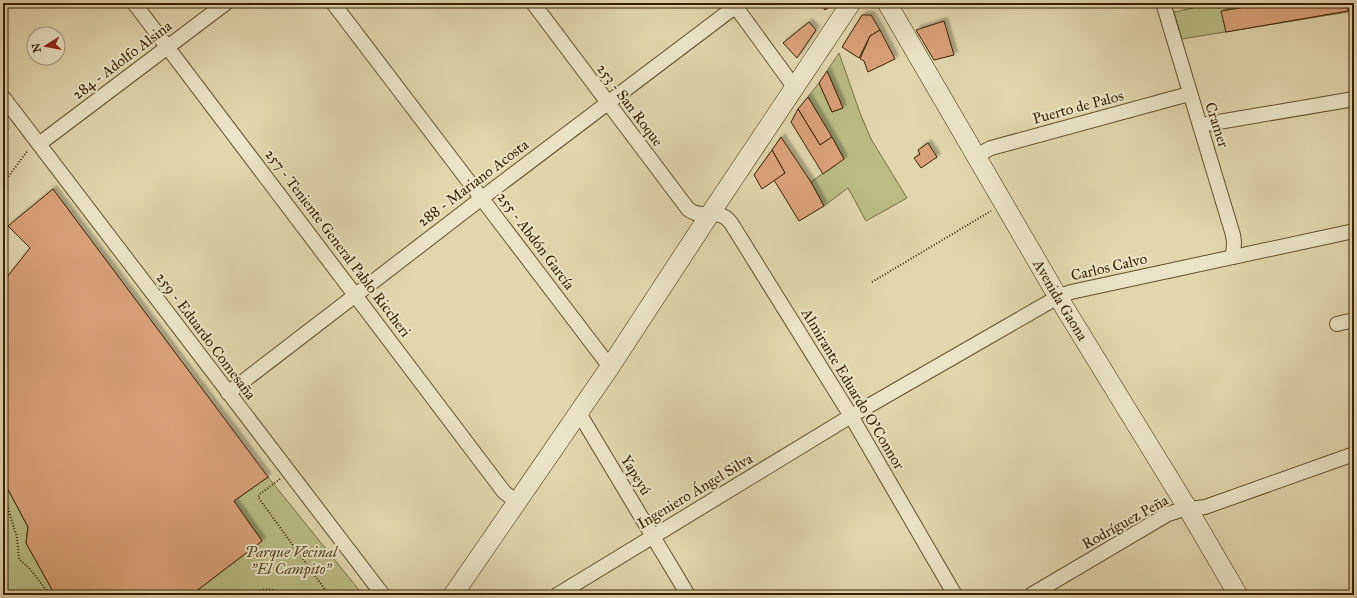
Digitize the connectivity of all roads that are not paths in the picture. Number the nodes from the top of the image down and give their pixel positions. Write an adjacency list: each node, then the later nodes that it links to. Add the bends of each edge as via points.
1 (134, 3): 9 (street, 257 - Teniente General Pablo Riccheri)
2 (226, 3): 9 (street, 284 - Adolfo Alsina)
3 (333, 3): 18 (street, 255 - Abdón García)
4 (533, 3): 14 (street, 253 - San Roque)
5 (851, 3): 10 (main road)
6 (887, 3): 17 (main road, Avenida Gaona)
7 (1163, 3): 11 (street, Cramer)
8 (736, 4): 10 (street); 14 (street, 288 - Mariano Acosta)
9 (168, 47): 16 (street, 284 - Adolfo Alsina); 22 (street, 257 - Teniente General Pablo Riccheri)
10 (795, 88): 19 (main road)
11 (1189, 94): 15 (street, Cramer); 17 (street, Puerto de Palos, via 992,148)
12 (3, 97): 16 (street, 259 - Eduardo Comesaña)
13 (1354, 99): 15 (street)
14 (607, 103): 18 (street, 288 - Mariano Acosta); 19 (street, 253 - San Roque, via 688,209 698,214)
15 (1200, 126): 21 (street, Cramer, via 1233,235)
16 (39, 144): 27 (street, 259 - Eduardo Comesaña)
17 (976, 156): 23 (main road, Avenida Gaona)
18 (482, 198): 22 (street, 288 - Mariano Acosta); 26 (street, 255 - Abdón García)
19 (710, 214): 26 (main road); 29 (street, Almirante Eduardo O'Connor, via 726,216 731,223)
20 (1354, 231): 21 (street, Carlos Calvo)
21 (1233, 257): 23 (street, Carlos Calvo)
22 (355, 295): 27 (street, 288 - Mariano Acosta); 31 (street, 257 - Teniente General Pablo Riccheri, via 504,492)
23 (1058, 297): 29 (street, Carlos Calvo); 32 (main road, Avenida Gaona)
24 (1354, 320): 25 (street)
25 (1337, 324)
26 (610, 367): 28 (main road)
27 (228, 393): 36 (street, 259 - Eduardo Comesaña)
28 (579, 413): 31 (main road); 33 (street, Yapeyú)
29 (851, 416): 33 (street, Ingeniero Ángel Silva); 39 (street, Almirante Eduardo O'Connor)
30 (1354, 454): 32 (street, Rodríguez Peña, via 1205,507)
31 (516, 502): 34 (main road)
32 (1188, 509): 35 (main road, Avenida Gaona); 40 (street, Rodríguez Peña, via 1168,514)
33 (653, 537): 37 (street, Ingeniero Ángel Silva); 38 (street, Yapeyú)
34 (457, 593)
35 (1236, 594)
36 (383, 595)
37 (557, 595)
38 (688, 595)
39 (955, 595)
40 (1031, 595)

